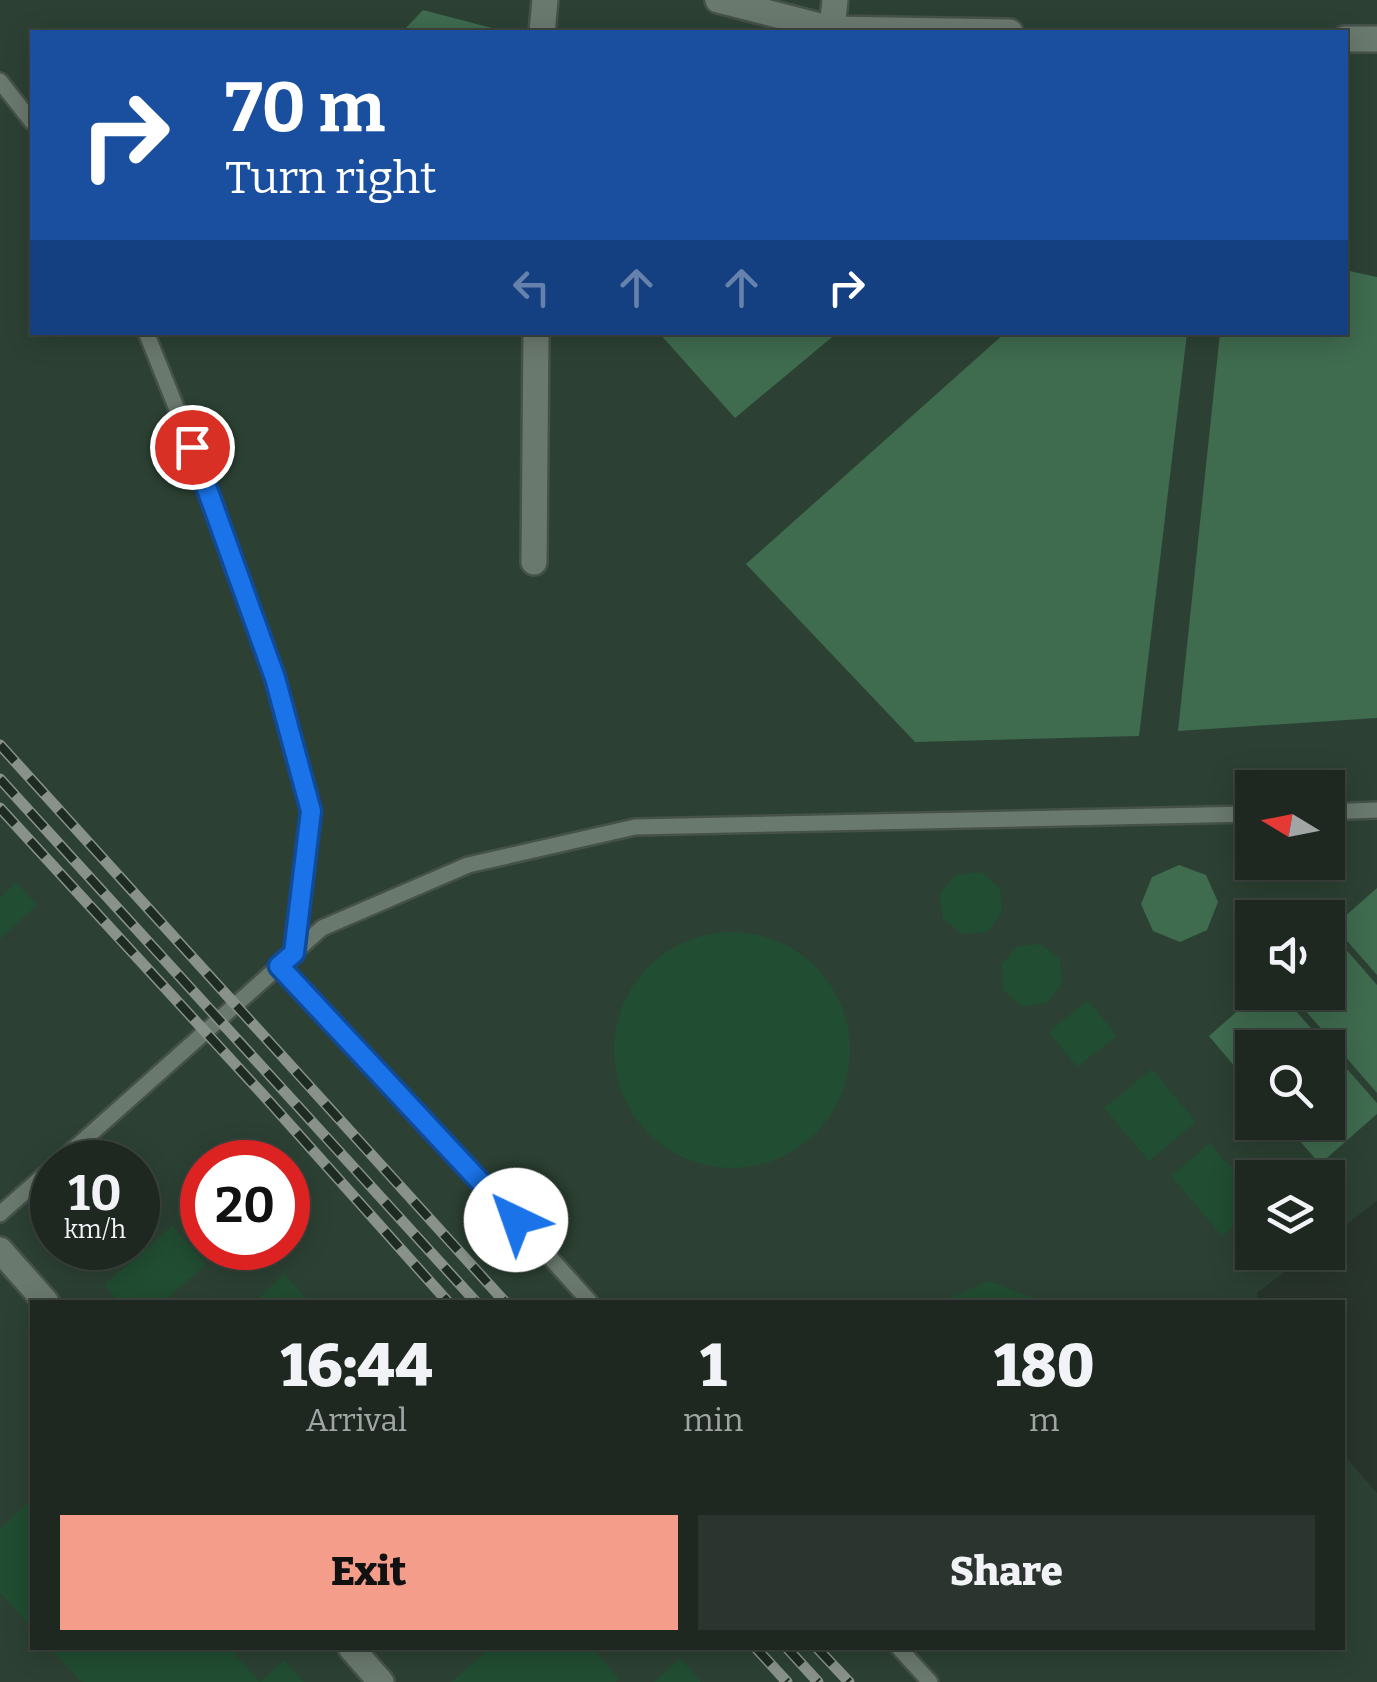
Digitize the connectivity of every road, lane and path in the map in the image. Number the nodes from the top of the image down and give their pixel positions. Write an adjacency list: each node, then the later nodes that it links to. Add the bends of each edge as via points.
1 (545, 0): 5 (street)
2 (718, 0): 4 (street)
3 (835, 0): 4 (street)
4 (832, 29): 6 (street)
5 (542, 30)
6 (891, 30)
7 (1348, 39): 8 (street)
8 (1377, 40)
9 (0, 80): 10 (lane)
10 (30, 119)
11 (147, 335): 17 (lane, via 275,678 311,811)
12 (536, 335): 13 (street)
13 (534, 562)
14 (1377, 810): 15 (lane)
15 (1345, 811)
16 (1235, 814): 17 (lane, via 635,827 468,865 322,928)
17 (294, 953): 18 (lane)
18 (279, 966): 19 (lane); 24 (lane)
19 (84, 1140)
20 (30, 1187): 21 (lane)
21 (0, 1214)
22 (0, 1250): 23 (street)
23 (44, 1300)
24 (588, 1300)
25 (353, 1650): 27 (street)
26 (901, 1650): 28 (lane)
27 (382, 1682)
28 (930, 1682)

